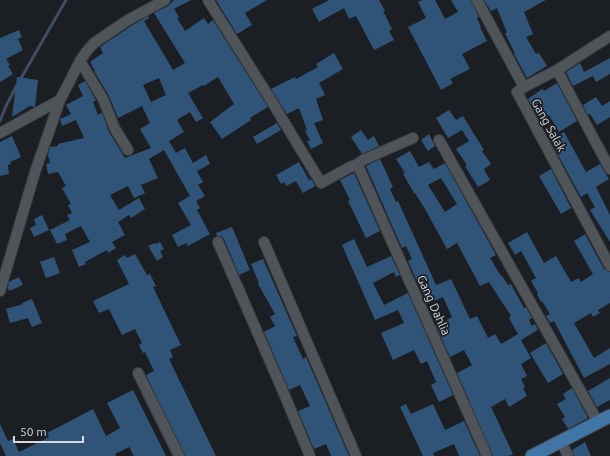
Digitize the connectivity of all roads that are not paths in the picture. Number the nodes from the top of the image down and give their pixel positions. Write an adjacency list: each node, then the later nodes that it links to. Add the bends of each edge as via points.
1 (165, 0): 5 (street, via 128,20 94,43)
2 (208, 0): 13 (street, via 320,182)
3 (477, 0): 7 (street, Gang Salak)
4 (610, 36): 6 (street)
5 (80, 61): 8 (street); 12 (street, via 103,99 115,129)
6 (557, 70): 7 (street); 14 (street)
7 (524, 87): 17 (street, Gang Salak, via 517,92 518,96)
8 (60, 100): 9 (street); 18 (street, via 35,172)
9 (0, 133)
10 (413, 138): 13 (street)
11 (439, 140): 21 (street)
12 (128, 150)
13 (356, 165): 26 (street, Gang Dahlia)
14 (610, 169)
15 (218, 242): 24 (street)
16 (264, 242): 25 (street)
17 (610, 266)
18 (0, 291)
19 (138, 373): 23 (street)
20 (610, 416): 21 (main road)
21 (598, 422): 22 (main road)
22 (561, 441): 27 (main road); 28 (street)
23 (179, 456)
24 (310, 456)
25 (356, 456)
26 (487, 456)
27 (532, 456)
28 (568, 456)

